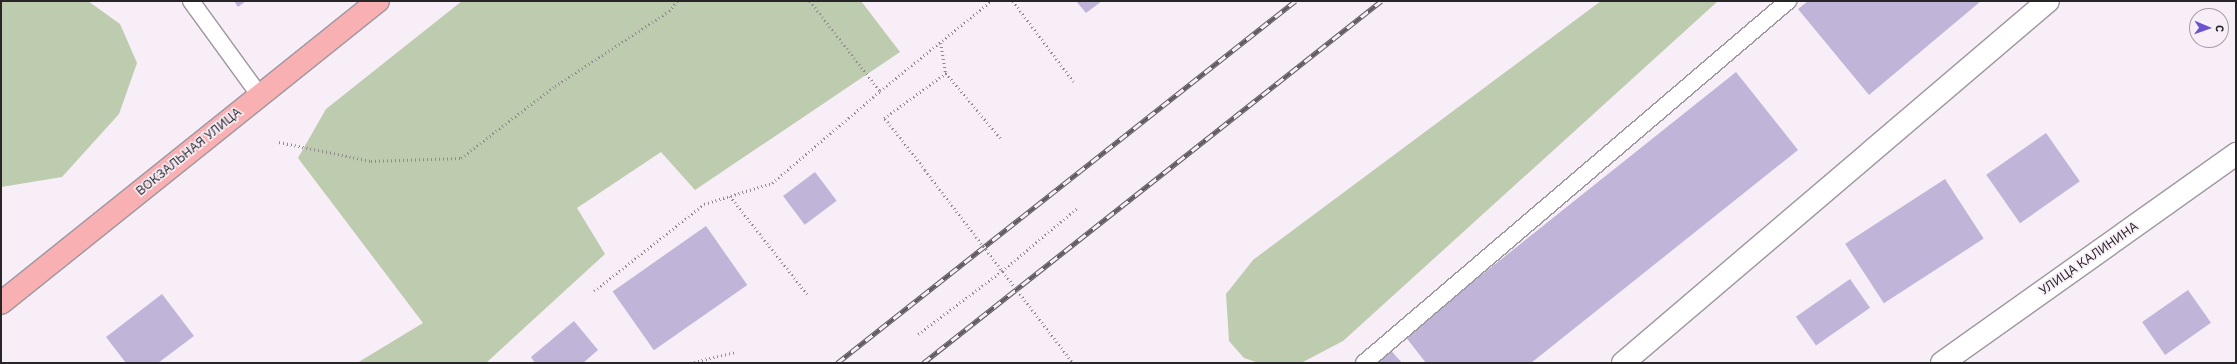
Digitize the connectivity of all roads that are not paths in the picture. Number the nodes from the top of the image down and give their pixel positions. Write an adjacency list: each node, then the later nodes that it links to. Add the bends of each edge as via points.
1 (191, 1): 5 (lane)
2 (378, 1): 5 (highway, ВОКЗАЛЬНАЯ УЛИЦА)
3 (1788, 1): 8 (lane)
4 (2048, 1): 9 (street)
5 (260, 96): 7 (highway, ВОКЗАЛЬНАЯ УЛИЦА)
6 (2236, 154): 10 (street, УЛИЦА КАЛИНИНА)
7 (1, 303)
8 (1364, 363)
9 (1623, 363)
10 (1942, 363)

